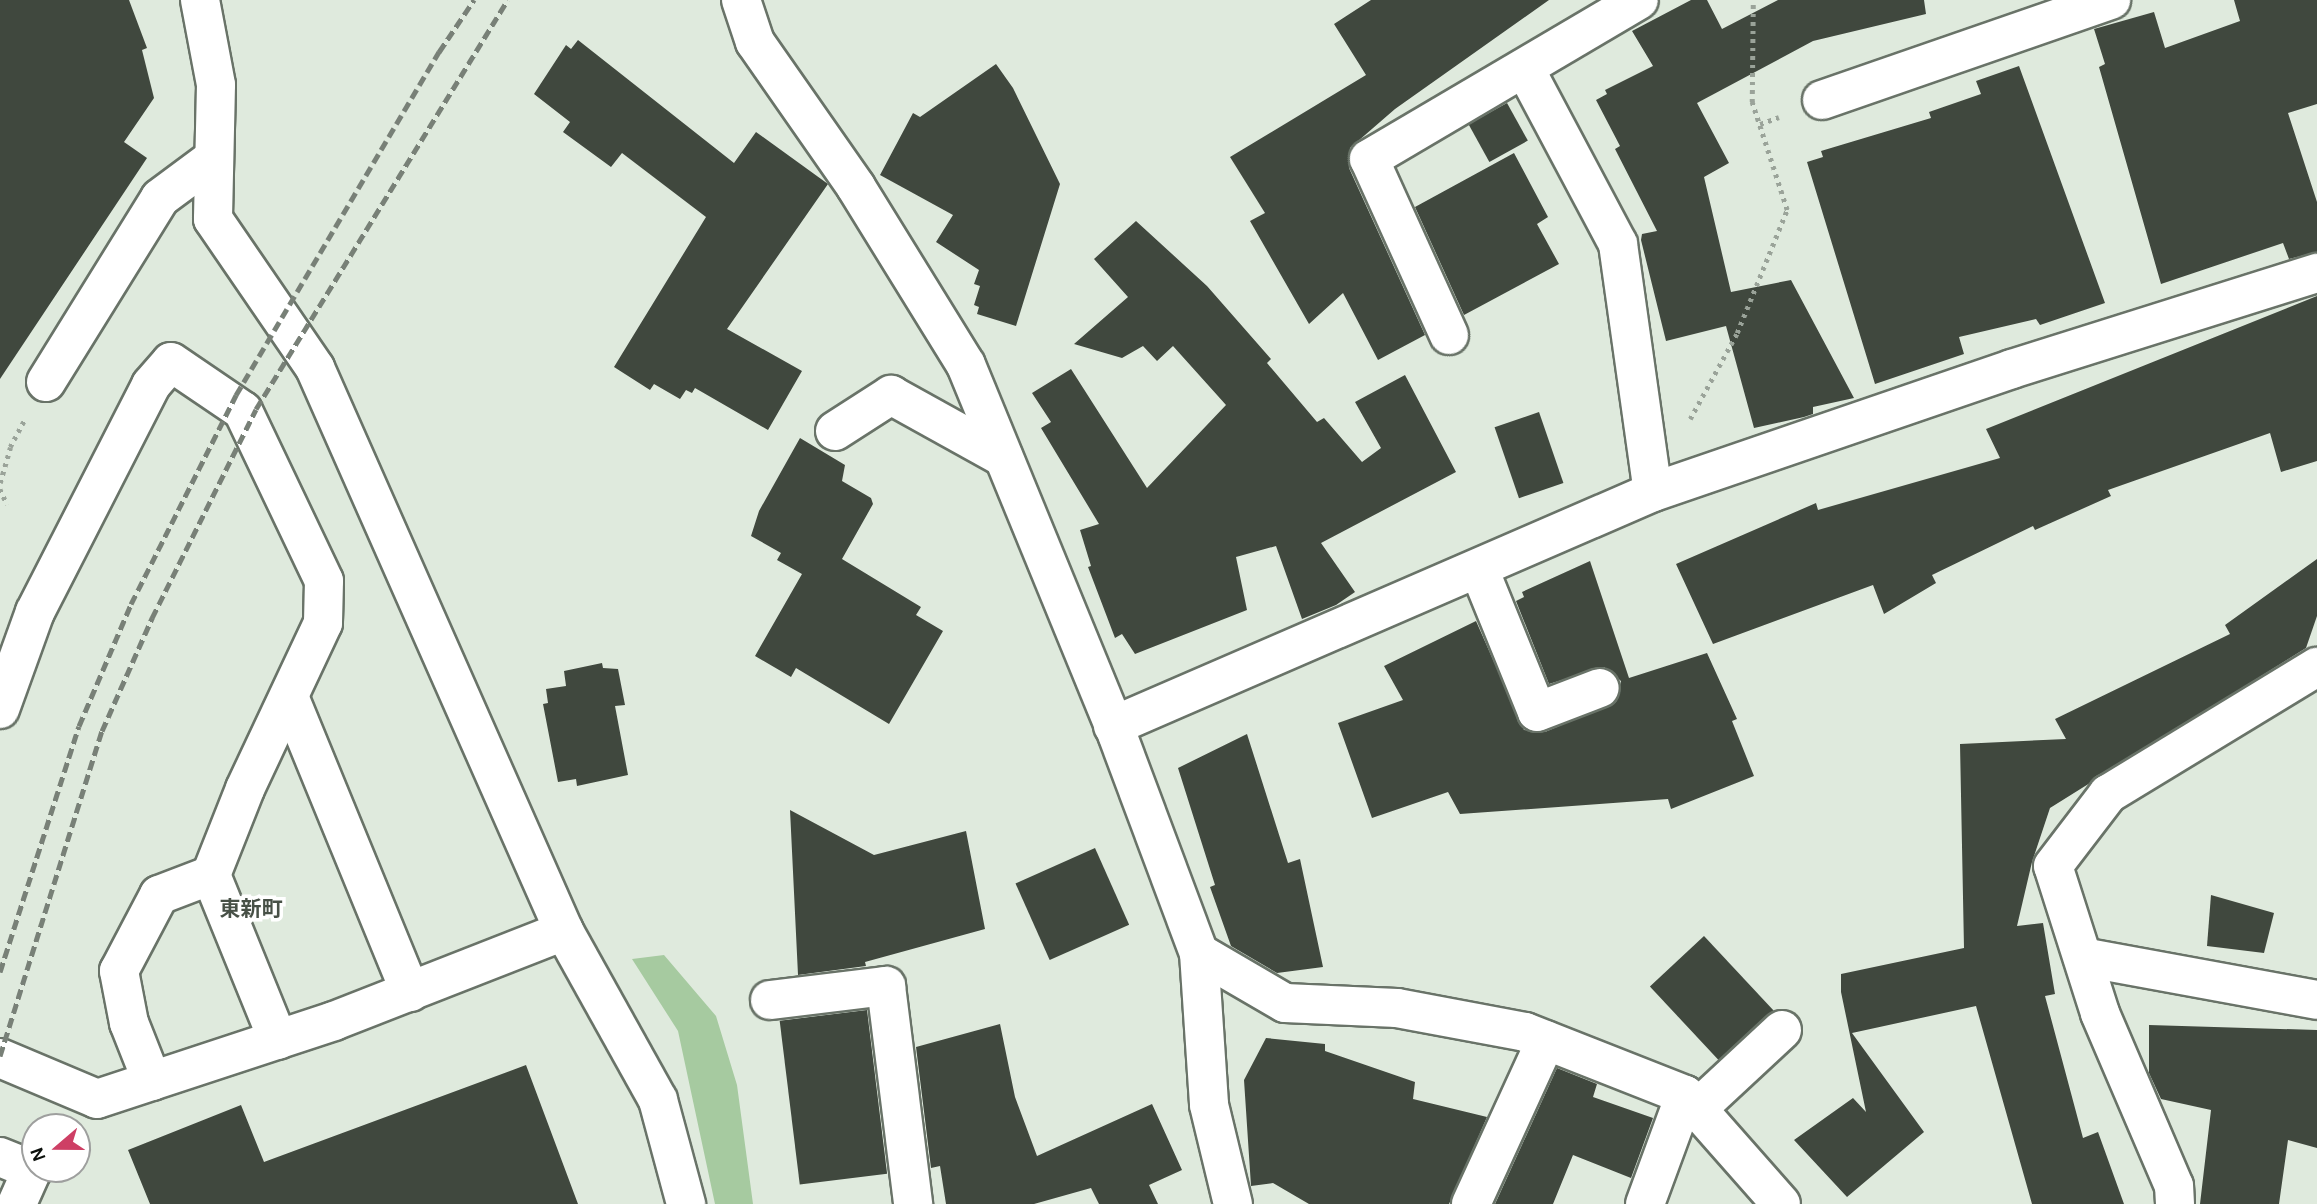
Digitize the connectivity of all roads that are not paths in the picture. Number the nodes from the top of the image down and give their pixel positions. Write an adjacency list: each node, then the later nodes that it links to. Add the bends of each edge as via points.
1 (200, 0): 7 (street, via 216,85)
2 (741, 0): 12 (street, via 755,42 856,187 966,365)
3 (1639, 0): 5 (street)
4 (2111, 0): 6 (street)
5 (1525, 69): 9 (street, via 1368,159); 13 (street, via 1618,244)
6 (1822, 100)
7 (214, 158): 10 (street, via 160,198); 21 (street, via 213,219 315,368)
8 (2317, 273): 13 (street, via 2012,369)
9 (1449, 335)
10 (46, 382)
11 (835, 431): 12 (street, via 891,395)
12 (1003, 457): 19 (street)
13 (1653, 492): 14 (street)
14 (1479, 569): 16 (street, via 1537,712); 19 (street)
15 (2317, 667): 23 (street, via 2108,794 2053,866)
16 (1600, 688)
17 (290, 699): 18 (street, via 323,622 324,581 243,411 171,362 151,385 35,612); 20 (street, via 245,789); 24 (street)
18 (0, 709)
19 (1113, 726): 22 (street)
20 (211, 875): 28 (street); 31 (street, via 159,895 119,971 130,1023)
21 (564, 931): 24 (street); 35 (street, via 658,1100)
22 (1199, 953): 29 (street, via 1285,1003 1397,1008); 37 (street, via 1209,1105)
23 (2083, 957): 26 (street); 41 (street, via 2100,1013 2174,1186)
24 (410, 992): 28 (street)
25 (770, 1000): 36 (street, via 886,986)
26 (2317, 1000)
27 (1782, 1030): 32 (street)
28 (278, 1040): 31 (street)
29 (1546, 1040): 32 (street); 38 (street)
30 (0, 1058): 31 (street, via 97,1099)
31 (152, 1081)
32 (1691, 1102): 39 (street); 40 (street)
33 (0, 1157): 34 (street, via 32,1170)
34 (17, 1204)
35 (686, 1204)
36 (913, 1204)
37 (1233, 1204)
38 (1471, 1204)
39 (1644, 1204)
40 (1781, 1204)
41 (2175, 1204)

